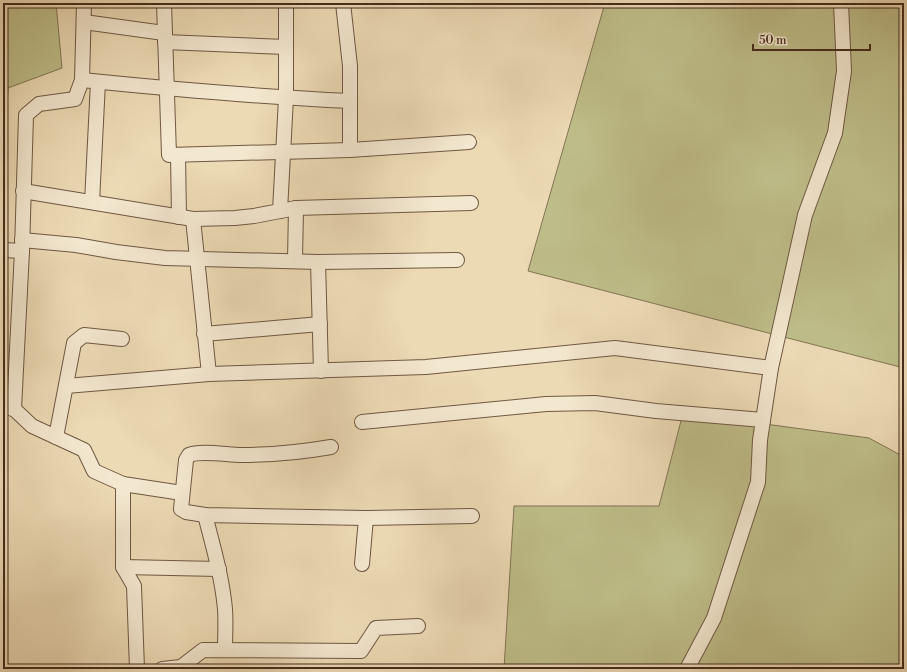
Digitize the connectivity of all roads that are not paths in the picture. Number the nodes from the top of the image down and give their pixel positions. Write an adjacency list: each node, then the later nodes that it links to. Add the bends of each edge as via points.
1 (84, 3): 6 (street)
2 (164, 3): 7 (street)
3 (286, 3): 8 (street)
4 (343, 3): 13 (street, via 350,66)
5 (841, 3): 33 (street, via 844,76 835,133 805,215)
6 (84, 22): 7 (street); 9 (street)
7 (165, 38): 8 (street); 11 (street)
8 (286, 47): 12 (street)
9 (82, 80): 10 (street); 18 (street, via 75,99 39,104 26,115)
10 (98, 82): 11 (street); 19 (street)
11 (166, 88): 12 (street); 17 (street, via 169,155)
12 (286, 98): 13 (street); 16 (street)
13 (350, 101): 15 (street)
14 (469, 142): 15 (street)
15 (350, 150): 16 (street)
16 (283, 153): 17 (street); 22 (street)
17 (178, 155): 23 (street)
18 (23, 191): 19 (street); 24 (street)
19 (92, 202): 23 (street)
20 (471, 203): 21 (street)
21 (296, 208): 22 (street); 28 (street)
22 (280, 211): 23 (street, via 235,218)
23 (186, 218): 26 (street)
24 (22, 246): 25 (street); 26 (street, via 76,245 140,256); 37 (street)
25 (3, 250)
26 (196, 259): 28 (street); 31 (street)
27 (456, 260): 29 (street)
28 (295, 261): 29 (street)
29 (318, 262): 30 (street)
30 (320, 324): 31 (street); 34 (street)
31 (204, 334): 35 (street)
32 (122, 339): 36 (street, via 84,335 74,342)
33 (771, 368): 34 (street, via 614,348 426,367); 38 (street)
34 (321, 371): 35 (street)
35 (209, 374): 36 (street)
36 (66, 386): 40 (street)
37 (8, 408): 40 (street, via 32,426)
38 (763, 420): 39 (street, via 595,403 546,404); 54 (street, via 758,482 714,618)
39 (362, 422)
40 (56, 437): 42 (street, via 84,450 94,471)
41 (331, 447): 43 (street, via 310,451 242,455 192,454 186,460)
42 (123, 484): 43 (street); 48 (street)
43 (182, 493): 44 (street, via 183,511)
44 (205, 515): 46 (street); 49 (street)
45 (472, 516): 46 (street)
46 (366, 518): 47 (street)
47 (362, 564)
48 (123, 567): 49 (street); 52 (street, via 134,586)
49 (219, 569): 51 (street, via 225,611)
50 (418, 626): 51 (street, via 376,628 361,651)
51 (225, 650): 53 (street, via 203,650 181,667)
52 (137, 669)
53 (162, 669)
54 (687, 669)

